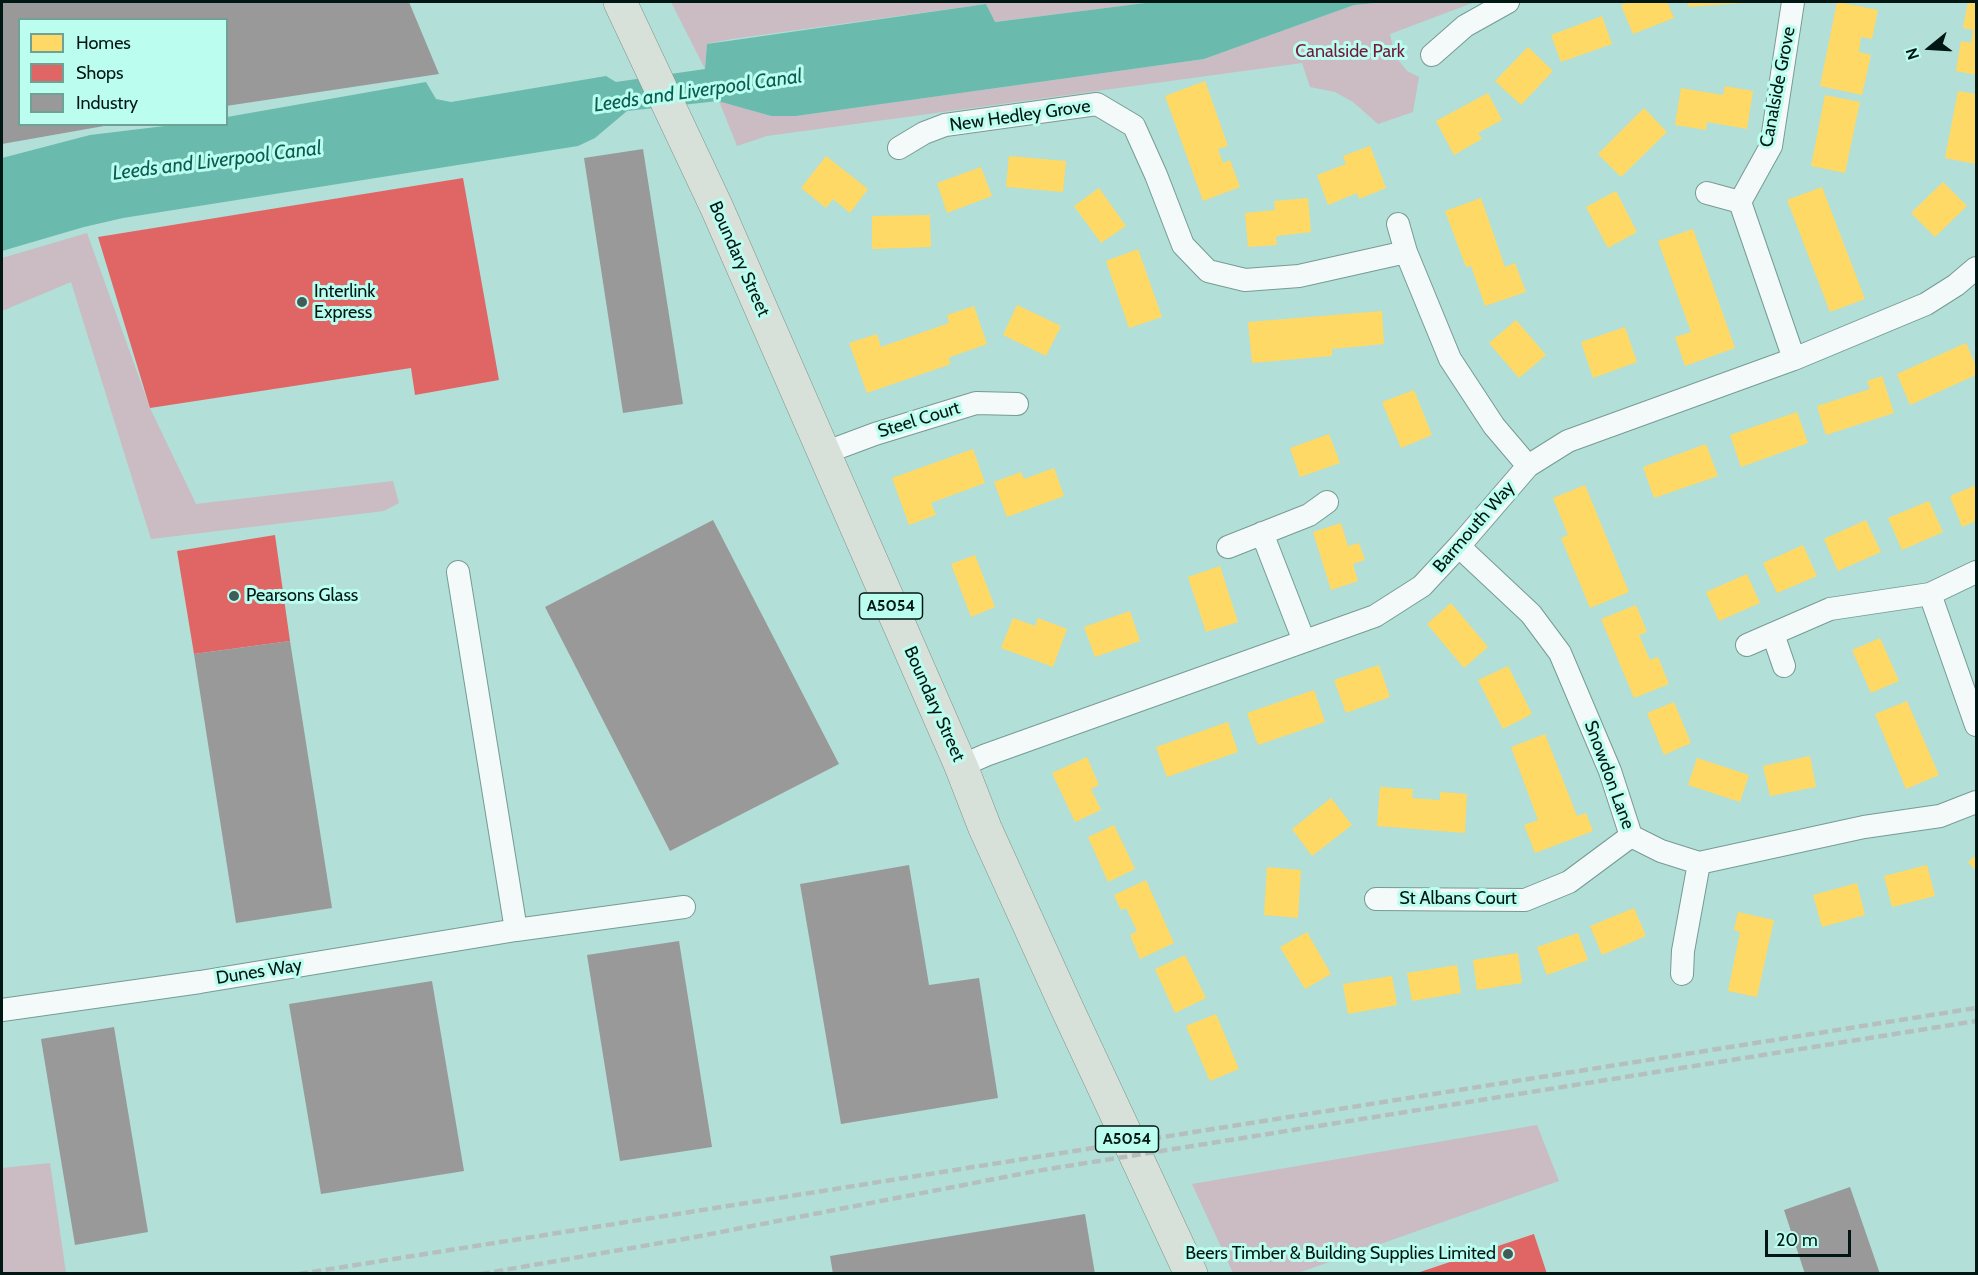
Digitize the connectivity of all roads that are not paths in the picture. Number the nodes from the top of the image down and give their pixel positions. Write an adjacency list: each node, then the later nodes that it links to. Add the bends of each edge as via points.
1 (620, 2): 13 (main road, Boundary Street / A5054)
2 (1508, 2): 4 (street, via 1465,26)
3 (1793, 2): 7 (street, Canalside Grove, via 1771,146)
4 (1432, 55)
5 (899, 148): 9 (street, New Hedley Grove, via 945,125 1097,104 1134,126 1183,245 1208,271 1245,280 1299,276)
6 (1707, 193): 7 (street)
7 (1740, 202): 11 (street)
8 (1398, 224): 9 (street)
9 (1406, 252): 14 (street, via 1450,359 1494,426)
10 (1977, 268): 11 (street, Barmouth Way, via 1926,304)
11 (1794, 359): 14 (street, Barmouth Way, via 1568,441)
12 (1017, 404): 13 (street, Steel Court, via 976,403)
13 (824, 453): 27 (main road, Boundary Street / A5054)
14 (1528, 466): 17 (street, Barmouth Way)
15 (1327, 502): 16 (street, via 1309,515)
16 (1262, 533): 18 (street); 23 (street)
17 (1460, 545): 23 (street, Barmouth Way, via 1422,586 1375,616); 29 (street, Snowdon Lane, via 1531,614 1560,653 1611,771)
18 (1228, 547)
19 (458, 572): 33 (street)
20 (1977, 572): 21 (street)
21 (1930, 594): 22 (street, via 1830,609); 26 (street)
22 (1773, 634): 24 (street); 25 (street)
23 (1304, 641): 27 (street, Barmouth Way)
24 (1747, 645)
25 (1784, 666)
26 (1977, 725)
27 (961, 766): 36 (main road, Boundary Street / A5054, via 985,828)
28 (1977, 802): 30 (street, Snowdon Lane, via 1940,816 1864,827)
29 (1631, 836): 30 (street, Snowdon Lane, via 1661,851); 31 (street, St Albans Court, via 1569,882 1525,900)
30 (1700, 862): 34 (street, via 1683,951)
31 (1376, 898)
32 (684, 907): 33 (street, Dunes Way)
33 (516, 930): 35 (street, Dunes Way)
34 (1683, 974)
35 (2, 1010)
36 (1191, 1274)

